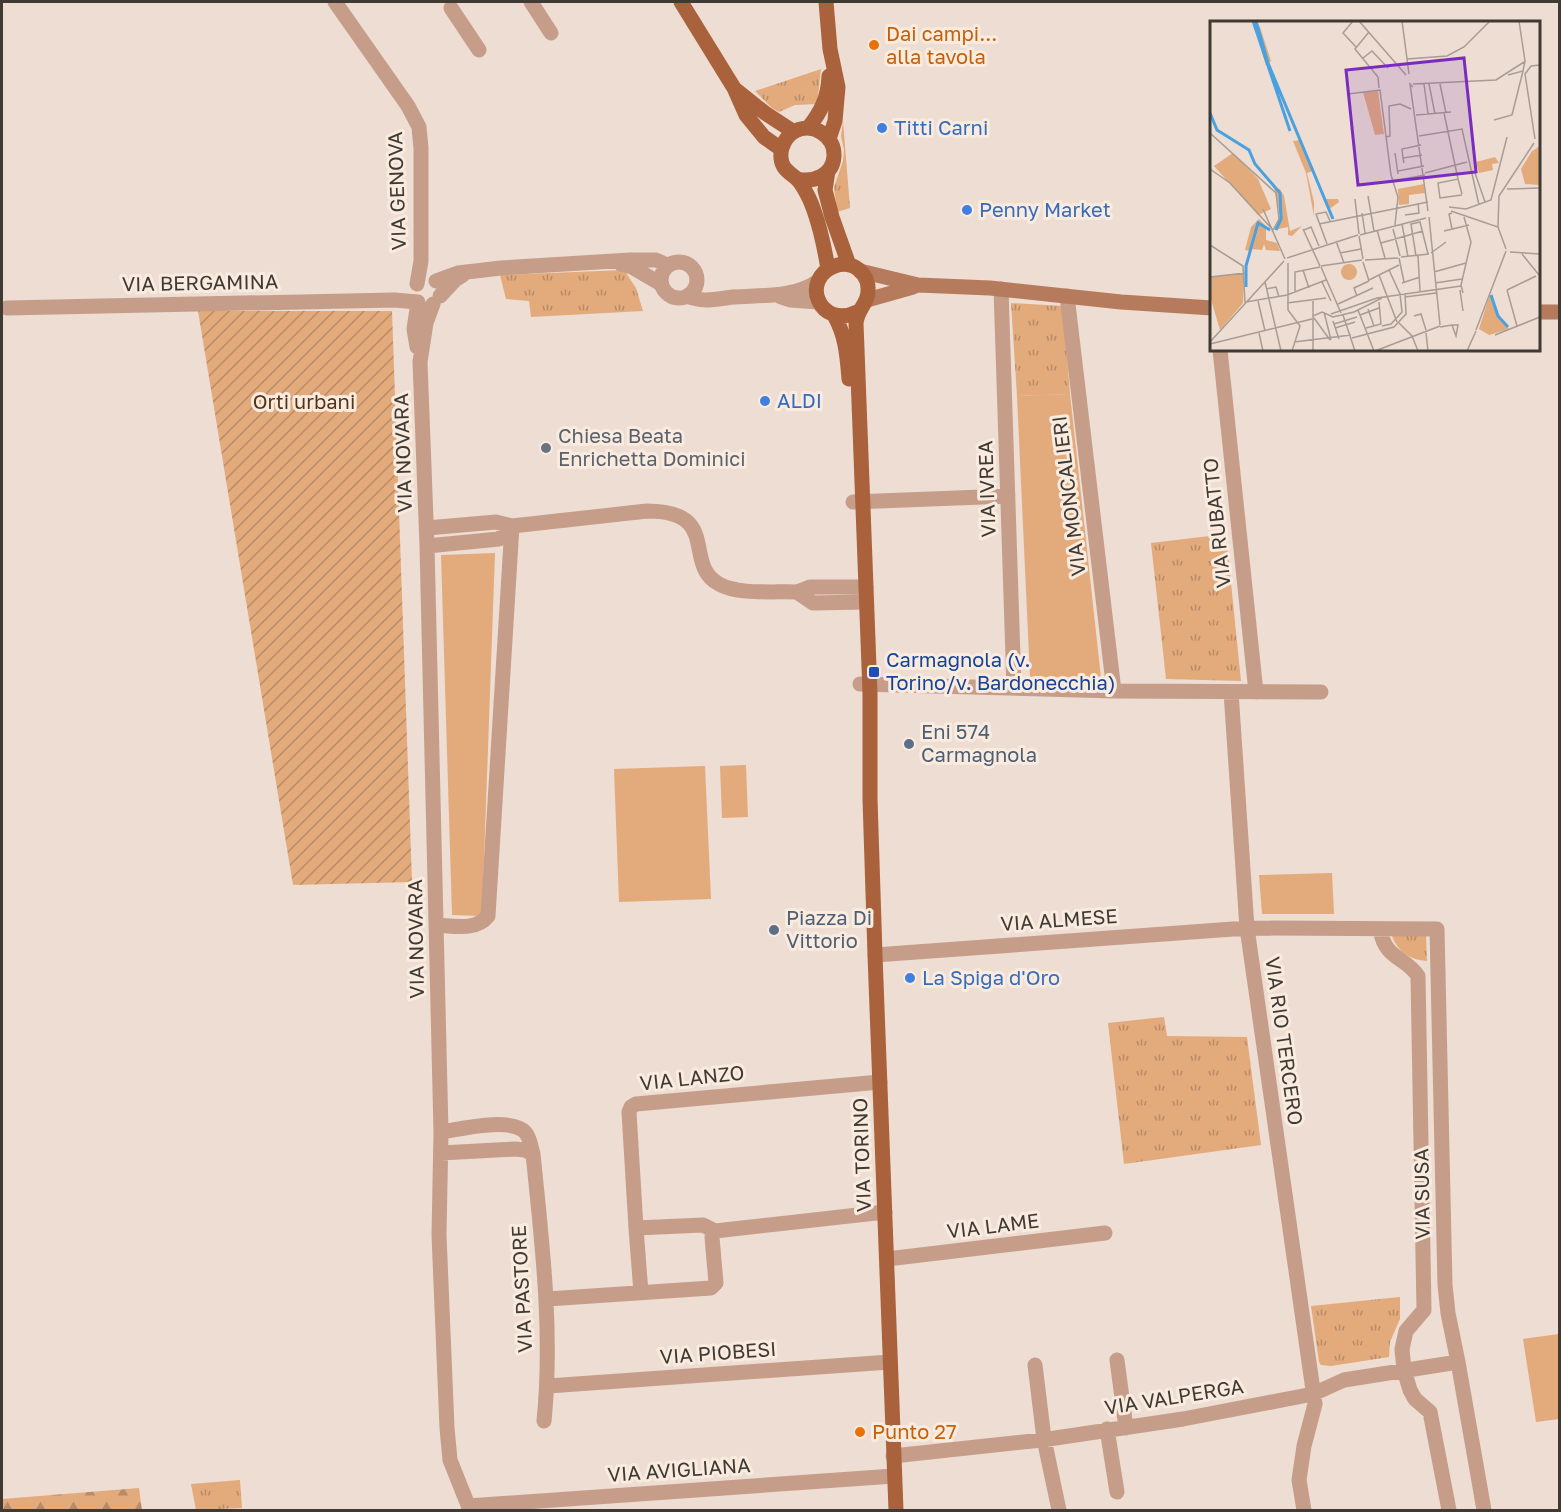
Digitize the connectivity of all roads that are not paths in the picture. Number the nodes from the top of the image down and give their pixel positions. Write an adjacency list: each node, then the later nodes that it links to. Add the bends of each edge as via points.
1 (335, 2): 23 (street, VIA GENOVA, via 419,127 421,261)
2 (531, 2): 6 (street)
3 (681, 2): 9 (main road)
4 (826, 2): 8 (main road)
5 (452, 4): 7 (street)
6 (551, 33)
7 (479, 50)
8 (830, 50): 10 (main road, via 828,90 821,111); 11 (main road, via 838,87)
9 (734, 88): 10 (main road, via 765,113); 12 (main road, via 746,115 764,137)
10 (801, 130): 11 (main road, via 816,130); 12 (main road, via 784,142)
11 (829, 139): 13 (main road, via 834,155)
12 (782, 149): 14 (main road, via 782,164)
13 (828, 171): 14 (main road, via 814,180); 17 (main road, via 825,190 832,217)
14 (797, 179): 18 (main road, via 817,220)
15 (612, 261): 16 (street, via 656,260); 20 (street, via 632,267); 23 (street, via 471,270)
16 (668, 265): 19 (street, via 685,262 695,270); 20 (street, via 661,275)
17 (854, 268): 18 (main road, via 838,264); 21 (street); 29 (main road, via 868,284)
18 (823, 275): 25 (street, via 808,288); 28 (main road, via 816,288)
19 (697, 282): 24 (street); 27 (street)
20 (661, 284): 24 (street, via 670,296)
21 (918, 285): 22 (street); 29 (street)
22 (1001, 289): 26 (street); 36 (street, VIA IVREA)
23 (426, 291): 30 (street, VIA BERGAMINA, via 394,300); 39 (street, VIA NOVARA, via 414,328 420,362)
24 (687, 296): 27 (street, via 707,301)
25 (775, 296): 27 (street); 28 (street)
26 (1067, 296): 31 (street); 44 (street, VIA MONCALIERI)
27 (729, 298)
28 (819, 302): 34 (main road)
29 (862, 306): 34 (main road, via 842,316); 37 (main road)
30 (7, 308)
31 (1210, 308)
32 (1540, 312): 33 (street)
33 (1560, 312)
34 (834, 315): 37 (main road, via 842,328 847,355)
35 (1220, 351): 46 (street, VIA RUBATTO)
36 (1008, 496): 37 (street); 43 (street, VIA IVREA)
37 (858, 502): 41 (main road, VIA TORINO)
38 (512, 526): 39 (street, via 496,522); 40 (street, via 499,539); 41 (street, via 666,511 685,518 695,533 708,574 721,585 734,590 797,592 810,587); 48 (street, via 488,916 483,923 472,926)
39 (427, 528): 40 (street, VIA NOVARA)
40 (427, 546): 48 (street, VIA NOVARA)
41 (861, 594): 42 (main road, VIA TORINO)
42 (865, 684): 43 (street); 51 (main road, VIA TORINO)
43 (1014, 688): 44 (street)
44 (1114, 691): 45 (street)
45 (1231, 692): 46 (street); 49 (street, VIA RIO TERCERO)
46 (1256, 692): 47 (street)
47 (1321, 692)
48 (437, 925): 53 (street, VIA NOVARA)
49 (1247, 927): 50 (street, VIA SUSA); 51 (street, VIA ALMESE); 69 (street, VIA RIO TERCERO)
50 (1380, 929): 65 (street, VIA SUSA, via 1437,929 1445,1285); 67 (street, VIA SUSA, via 1390,953 1418,976 1424,1310 1406,1331 1402,1350)
51 (875, 955): 52 (main road, VIA TORINO)
52 (880, 1082): 56 (main road, VIA TORINO); 57 (street, VIA LANZO, via 636,1104 629,1112)
53 (441, 1132): 54 (street, VIA NOVARA); 55 (street, VIA PASTORE, via 506,1124 519,1127 527,1134)
54 (441, 1153): 55 (street, via 515,1149); 77 (street, VIA NOVARA, via 439,1235 447,1428 450,1460)
55 (532, 1154): 62 (street, VIA PASTORE)
56 (885, 1212): 58 (street); 60 (main road, VIA TORINO)
57 (636, 1228): 58 (street, via 703,1225); 61 (street, VIA LANZO)
58 (715, 1231): 61 (street, via 712,1237 716,1283 711,1288)
59 (1105, 1233): 60 (street, VIA LAME)
60 (887, 1259): 64 (main road, VIA TORINO)
61 (641, 1293): 62 (street)
62 (548, 1299): 68 (street, VIA PASTORE)
63 (1117, 1360): 71 (street)
64 (890, 1362): 68 (street, VIA PIOBESI); 74 (main road, VIA TORINO)
65 (1458, 1362): 67 (street, VIA VALPERGA); 82 (street, VIA SUSA)
66 (1035, 1365): 73 (street)
67 (1404, 1371): 69 (street, VIA VALPERGA, via 1344,1380); 81 (street, VIA SUSA, via 1415,1399 1430,1412)
68 (548, 1386): 70 (street, VIA PASTORE)
69 (1314, 1394): 71 (street, VIA VALPERGA); 80 (street, VIA RIO TERCERO, via 1299,1480)
70 (544, 1421)
71 (1126, 1428): 72 (street, VIA VALPERGA)
72 (1107, 1430): 73 (street, VIA VALPERGA); 76 (street)
73 (1044, 1439): 74 (street, VIA VALPERGA); 79 (street)
74 (893, 1456): 75 (main road, VIA TORINO)
75 (894, 1476): 77 (street, VIA AVIGLIANA); 78 (main road, VIA TORINO)
76 (1118, 1492)
77 (469, 1508)
78 (896, 1510)
79 (1059, 1510)
80 (1304, 1510)
81 (1449, 1510)
82 (1484, 1510)

